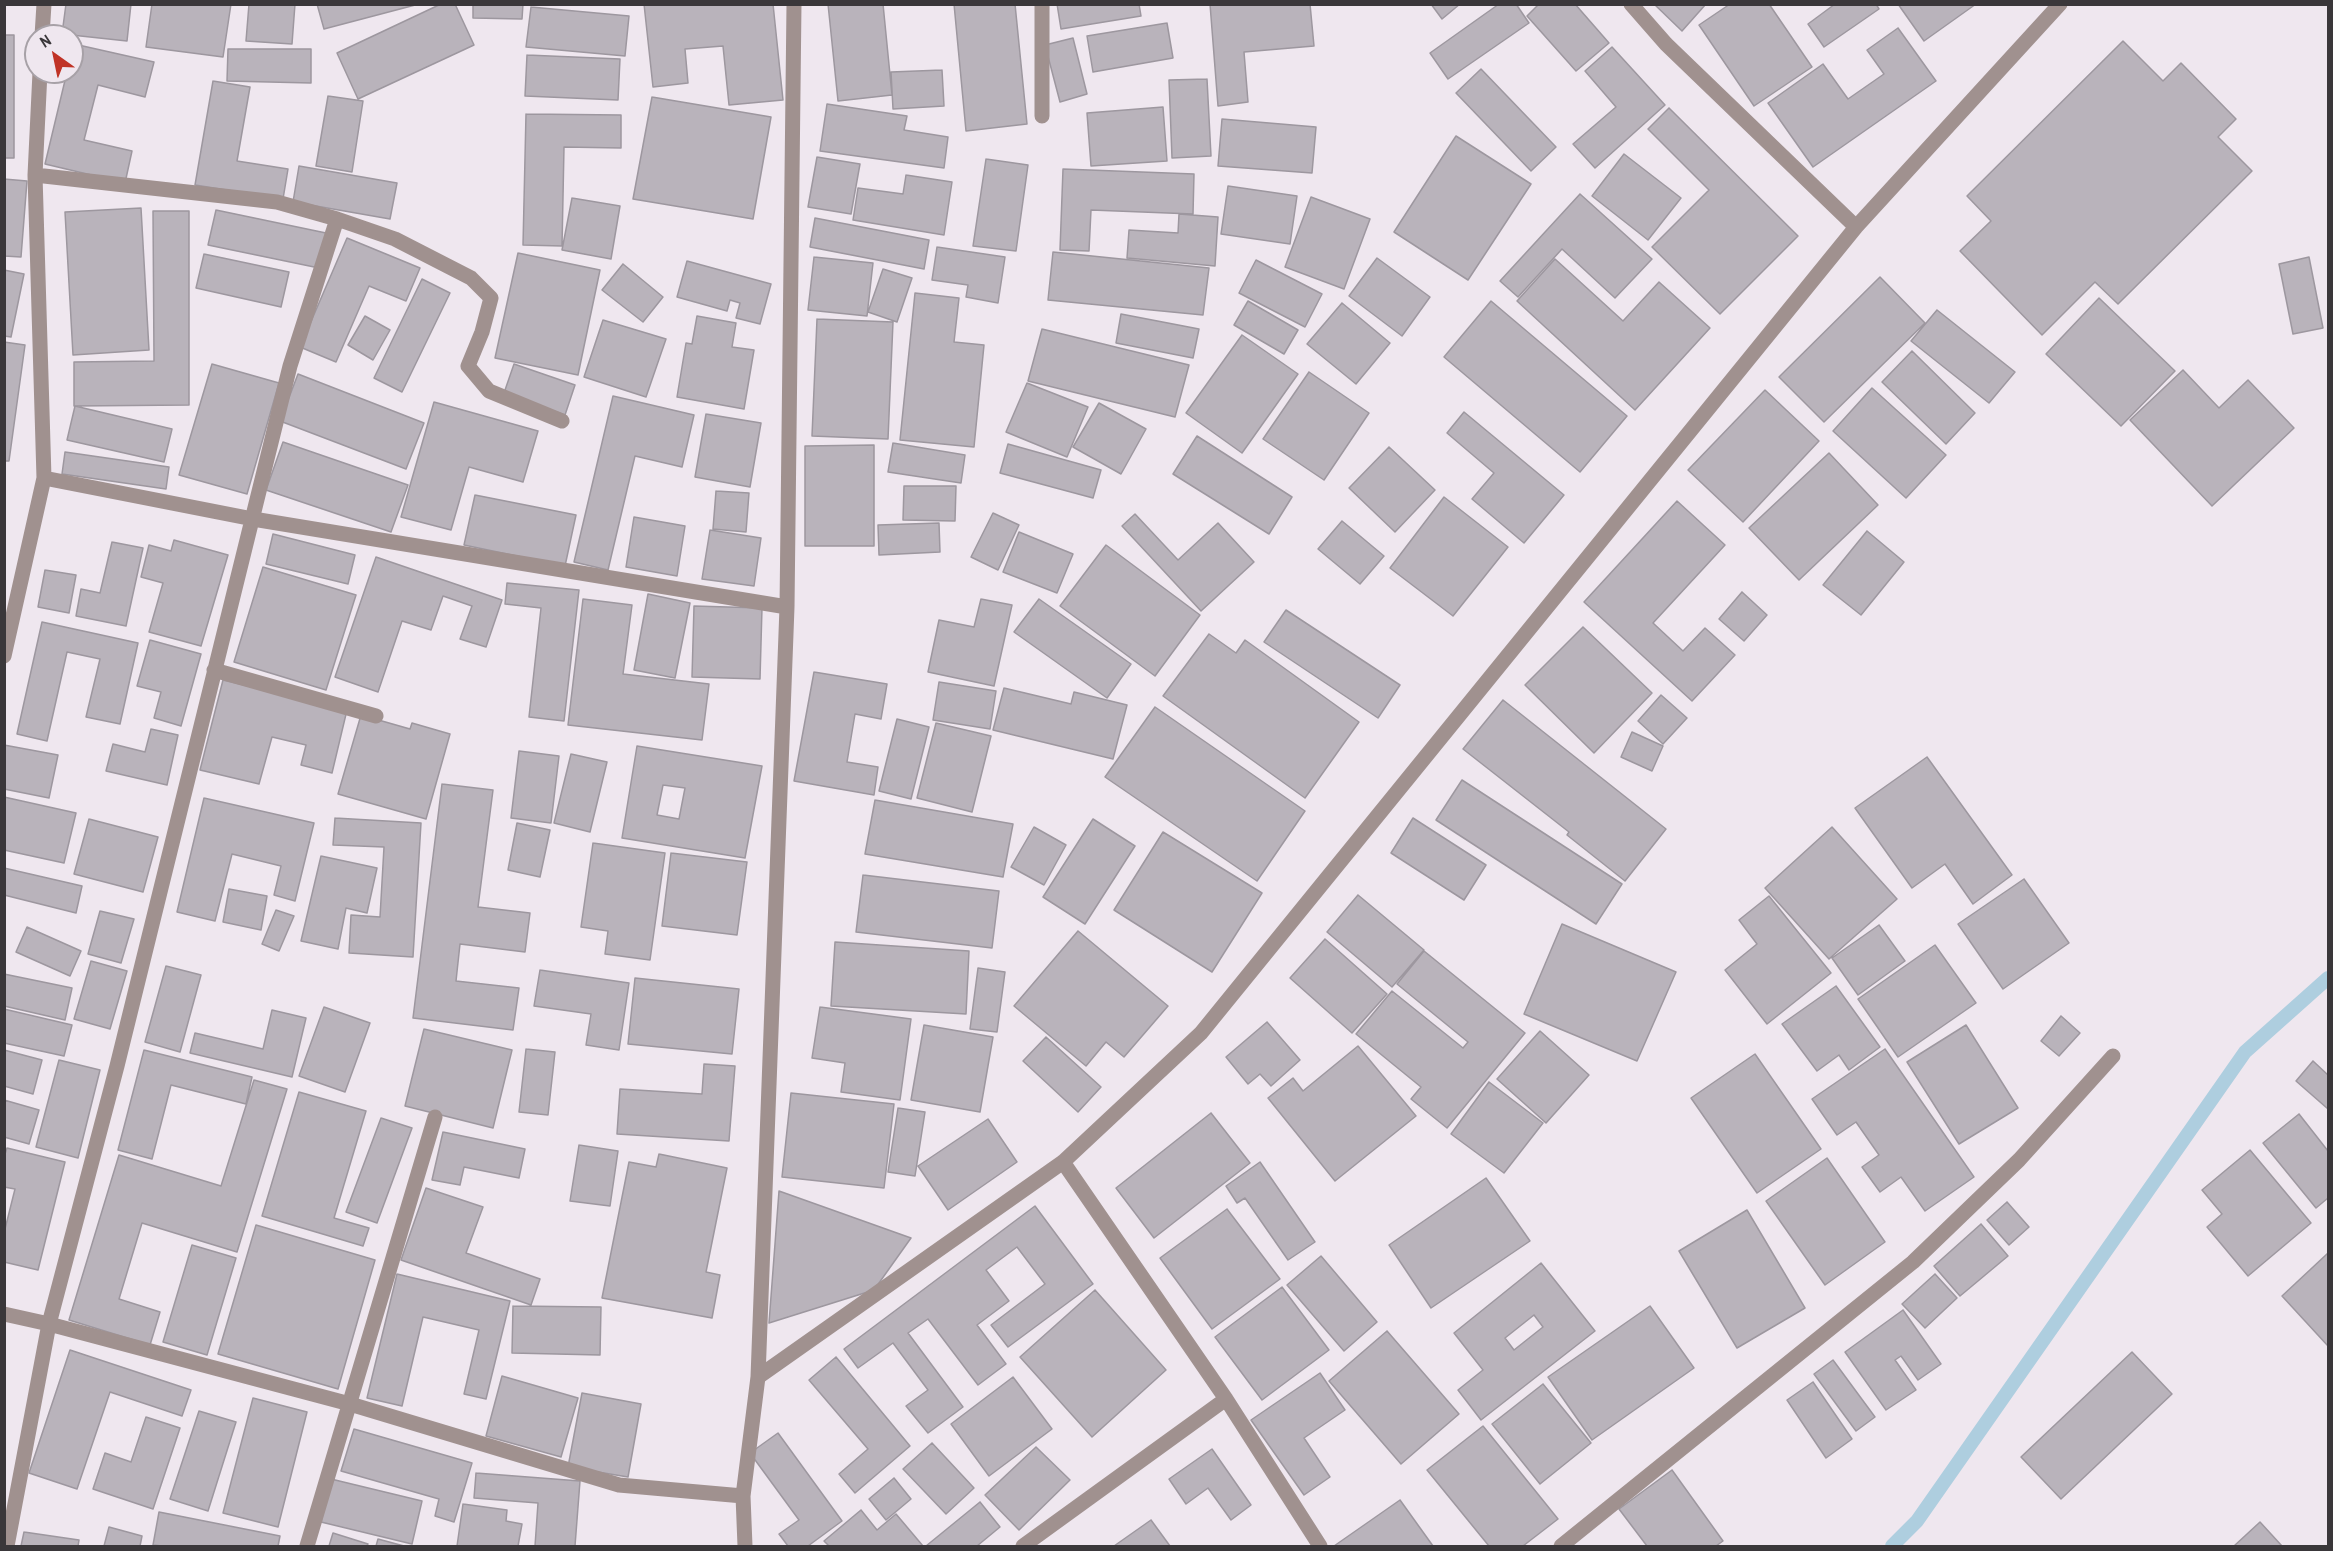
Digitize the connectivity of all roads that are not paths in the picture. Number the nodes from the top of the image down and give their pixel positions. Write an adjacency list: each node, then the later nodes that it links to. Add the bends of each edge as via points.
1 (44, 4): 6 (street)
2 (794, 4): 15 (street)
3 (1042, 4): 8 (street)
4 (1631, 4): 11 (street, via 1666,44)
5 (2060, 4): 11 (street)
6 (43, 24)
7 (39, 84): 9 (street)
8 (1042, 116)
9 (35, 175): 10 (street, via 277,202); 13 (street)
10 (338, 219): 12 (street, via 395,239 471,278 491,298 468,366 489,391); 14 (street, via 290,366)
11 (1856, 227): 21 (street, via 1201,1033)
12 (562, 421)
13 (44, 478): 14 (street); 16 (street)
14 (253, 519): 15 (street); 17 (street)
15 (787, 607): 24 (street)
16 (4, 656)
17 (214, 670): 18 (street); 23 (street)
18 (376, 716)
19 (2113, 1056): 33 (street, via 2019,1160 1913,1262)
20 (435, 1117): 26 (street)
21 (1063, 1162): 24 (street); 25 (street)
22 (4, 1314): 23 (street)
23 (49, 1324): 26 (street); 28 (street)
24 (758, 1377): 27 (street)
25 (1226, 1399): 31 (street); 32 (street)
26 (350, 1404): 27 (street, via 620,1485); 29 (street)
27 (743, 1496): 30 (street)
28 (7, 1546)
29 (307, 1546)
30 (745, 1546)
31 (1023, 1546)
32 (1320, 1546)
33 (1561, 1546)

